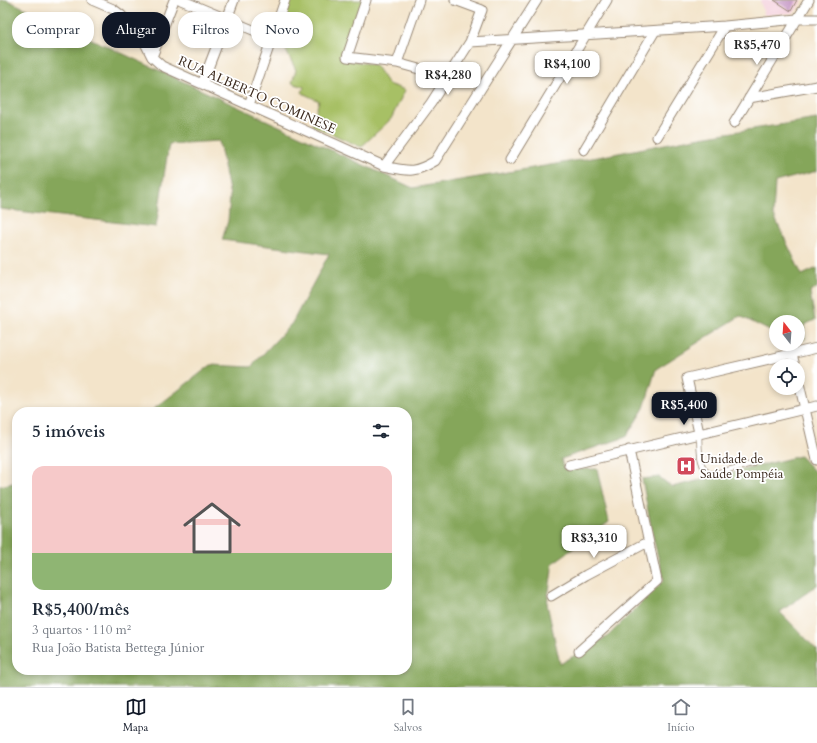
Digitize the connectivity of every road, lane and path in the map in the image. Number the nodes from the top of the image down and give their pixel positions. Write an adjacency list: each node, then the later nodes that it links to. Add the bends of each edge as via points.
1 (92, 0): 12 (street)
2 (174, 0): 25 (street)
3 (181, 0): 13 (street)
4 (234, 0): 14 (street)
5 (285, 0): 15 (street)
6 (366, 0): 26 (street, via 347,57)
7 (419, 0): 26 (street)
8 (455, 0): 22 (street, via 482,10)
9 (537, 0): 21 (street)
10 (607, 0): 20 (street)
11 (809, 0): 17 (street)
12 (115, 4): 25 (street, via 143,39)
13 (211, 12)
14 (230, 12)
15 (281, 12)
16 (817, 19): 17 (street)
17 (797, 20): 18 (street); 30 (street)
18 (725, 26): 19 (street); 33 (street)
19 (655, 31): 20 (street); 34 (street)
20 (584, 36): 21 (street); 35 (street)
21 (511, 41): 22 (street); 36 (street, RUA ALBERTO COMINESE, via 435,161 422,169 410,171)
22 (470, 42): 27 (street)
23 (216, 48): 28 (street)
24 (269, 48): 31 (street)
25 (152, 58): 28 (street, RUA ALBERTO COMINESE, via 162,66)
26 (397, 63): 27 (street)
27 (448, 77): 36 (street)
28 (202, 84): 31 (street, RUA ALBERTO COMINESE)
29 (817, 86): 30 (street)
30 (749, 98): 32 (street)
31 (249, 105): 36 (street, RUA ALBERTO COMINESE)
32 (734, 123)
33 (658, 137)
34 (584, 150)
35 (510, 160)
36 (384, 166)
37 (817, 348): 38 (street)
38 (792, 354): 39 (street); 43 (street, via 686,378)
39 (793, 359)
40 (802, 395): 42 (street)
41 (817, 406): 42 (street)
42 (805, 408): 43 (street); 45 (street)
43 (699, 433): 44 (street); 46 (lane, via 700,458 707,472 712,474)
44 (629, 450): 47 (street); 48 (street)
45 (817, 460)
46 (752, 464)
47 (569, 465)
48 (648, 542): 49 (street); 50 (street, via 657,581)
49 (551, 596)
50 (579, 651)

